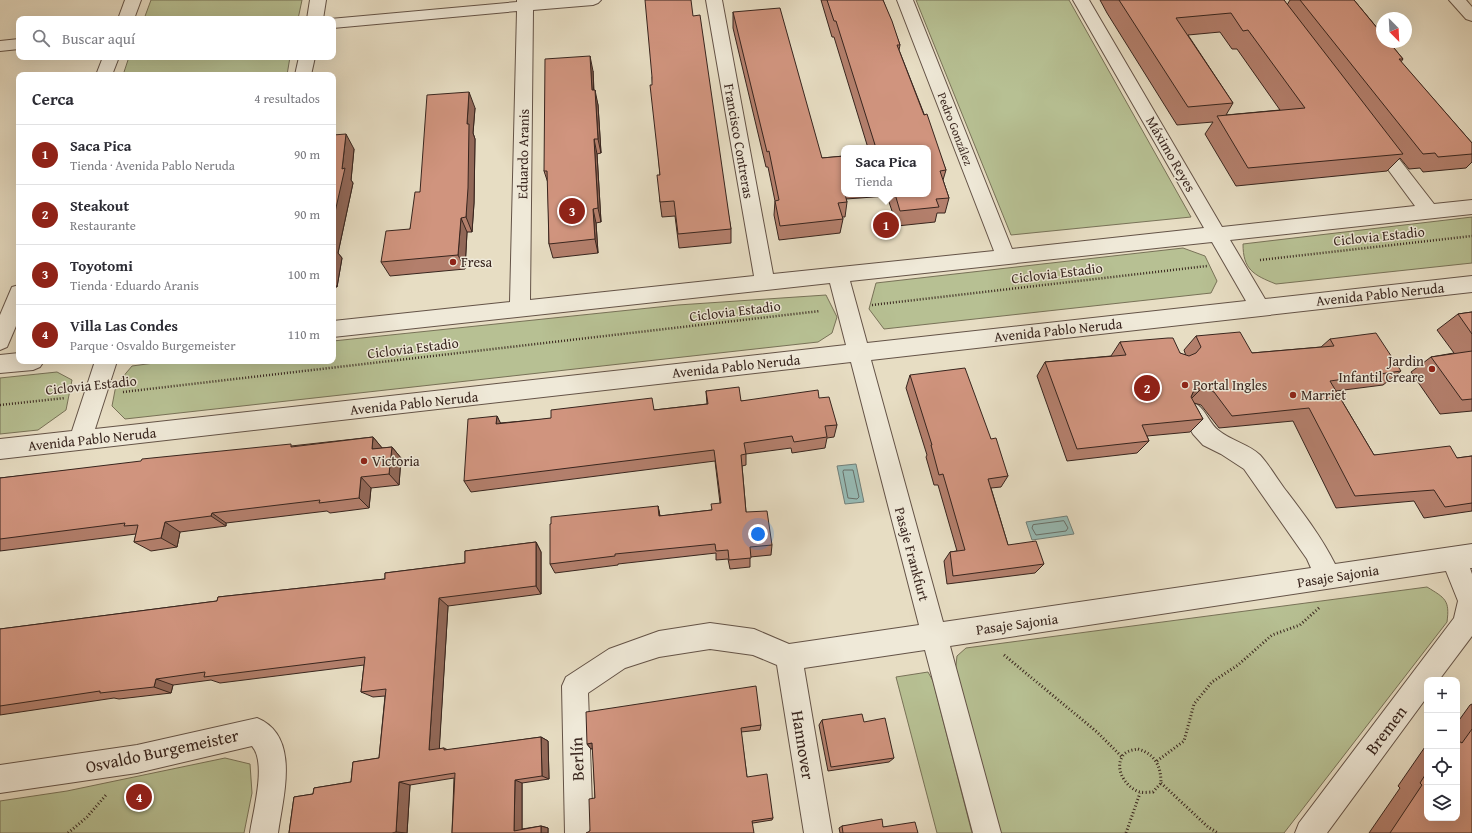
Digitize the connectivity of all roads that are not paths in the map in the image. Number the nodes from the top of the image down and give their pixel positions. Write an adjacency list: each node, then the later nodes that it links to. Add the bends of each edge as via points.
1 (133, 0): 9 (street)
2 (318, 0): 10 (street)
3 (593, 0): 8 (street)
4 (714, 0): 25 (street, Francisco Contreras)
5 (905, 0): 23 (street, Pedro González)
6 (1081, 0): 22 (street, Máximo Reyes)
7 (1457, 0): 11 (street)
8 (525, 3): 12 (street); 29 (street, Eduardo Aranis)
9 (127, 16)
10 (315, 16)
11 (1472, 16)
12 (336, 23)
13 (16, 44): 14 (street)
14 (0, 46)
15 (110, 60): 17 (street)
16 (306, 60): 18 (street)
17 (105, 72)
18 (304, 72)
19 (1368, 131): 21 (street)
20 (1472, 207): 21 (street)
21 (1430, 212): 22 (street)
22 (1217, 234): 23 (street); 28 (street, Máximo Reyes)
23 (1006, 257): 24 (street)
24 (838, 275): 25 (street); 34 (street, Pasaje Frankfurt)
25 (765, 283): 29 (street)
26 (1472, 284): 28 (street, Avenida Pablo Neruda)
27 (16, 300): 33 (street)
28 (1260, 308): 30 (street, Avenida Pablo Neruda)
29 (520, 309): 31 (street)
30 (1159, 318): 32 (street); 34 (street, Avenida Pablo Neruda)
31 (336, 329)
32 (1168, 339)
33 (0, 341)
34 (859, 352): 39 (street, Avenida Pablo Neruda); 43 (street, Pasaje Frankfurt)
35 (16, 363): 36 (street)
36 (0, 364)
37 (105, 364): 39 (street)
38 (1191, 411): 42 (street, via 1211,438 1252,462 1316,551)
39 (80, 440): 40 (street, Avenida Pablo Neruda)
40 (0, 449)
41 (1463, 558): 42 (street, Pasaje Sajonia); 50 (street, Bremen, via 1470,601 1465,624)
42 (1331, 577): 43 (street, Pasaje Sajonia)
43 (934, 636): 44 (street, Pasaje Sajonia); 49 (street, Pasaje Frankfurt)
44 (789, 657): 47 (street, Berlín, via 754,642 710,636 659,644 618,658 575,686); 48 (street, Hannover)
45 (0, 779): 46 (street, Osvaldo Burgemeister, via 137,759 257,731 270,746 274,772)
46 (264, 833)
47 (579, 833)
48 (818, 833)
49 (987, 833)
50 (1309, 833)

